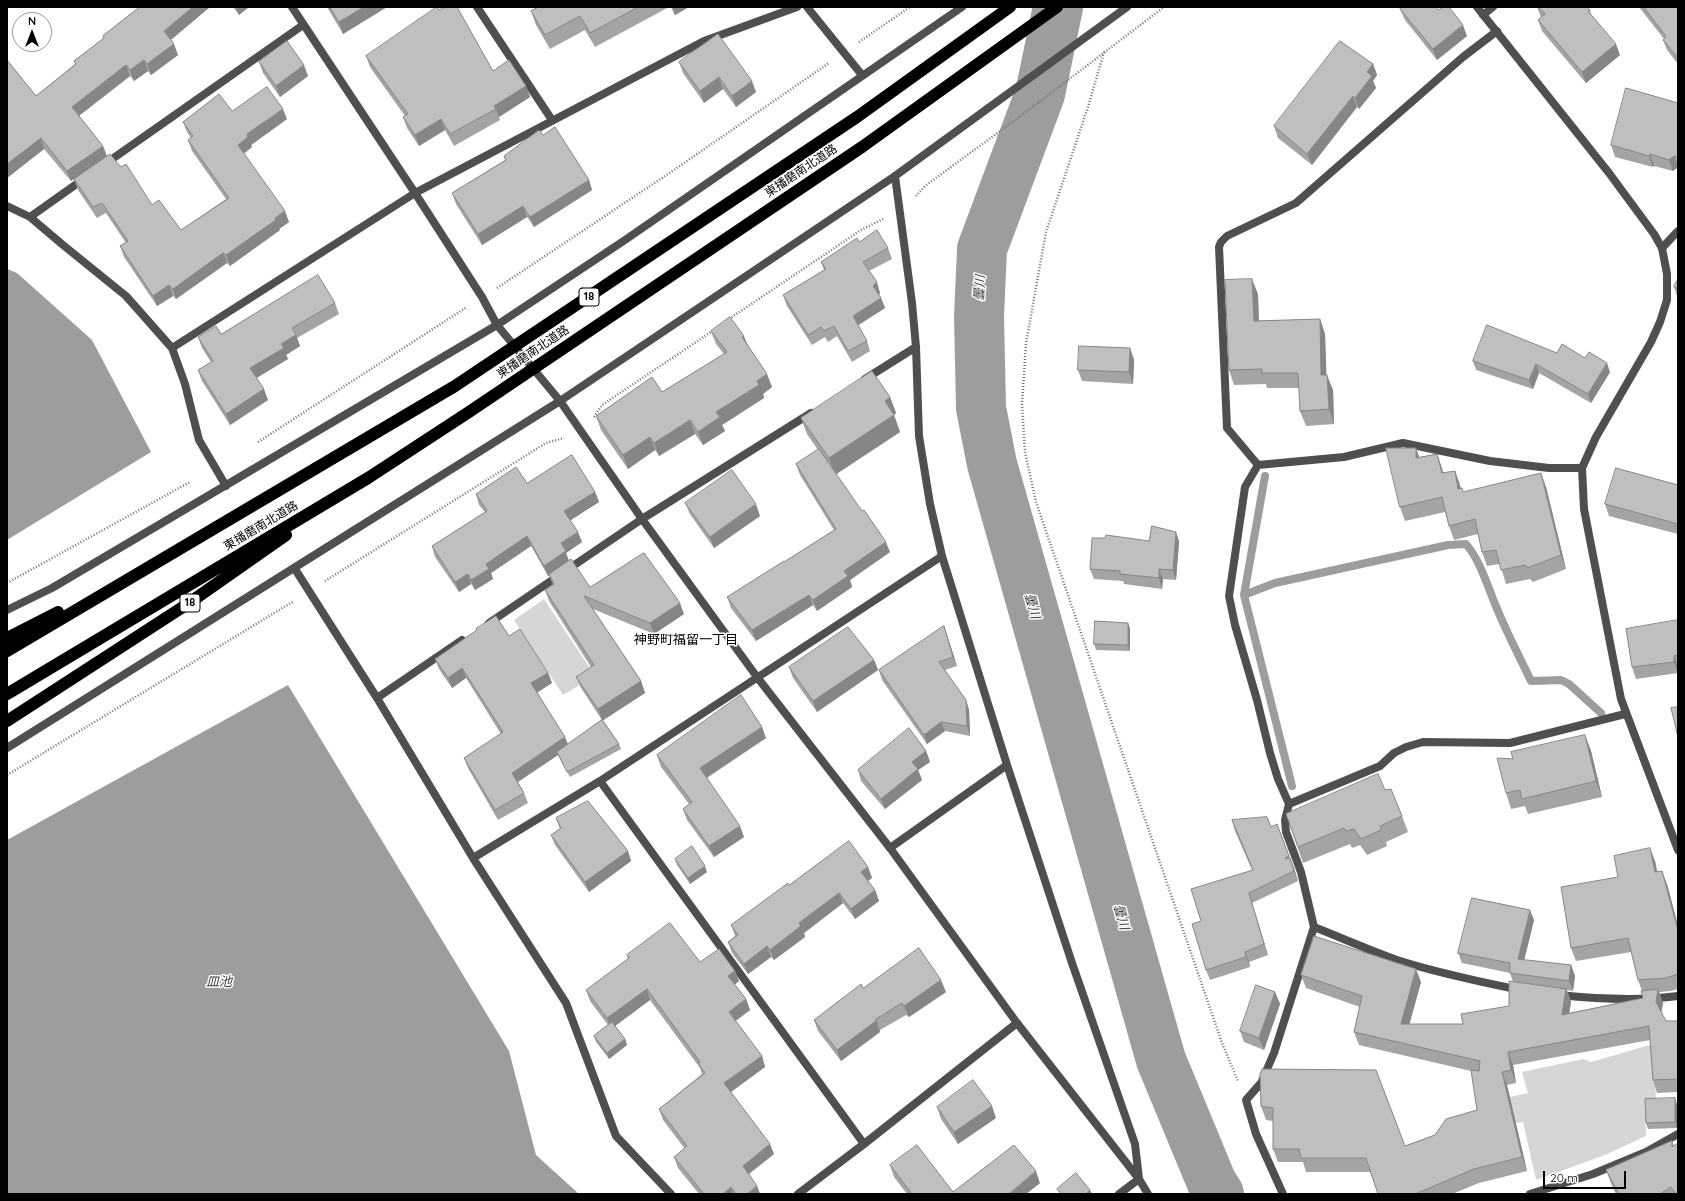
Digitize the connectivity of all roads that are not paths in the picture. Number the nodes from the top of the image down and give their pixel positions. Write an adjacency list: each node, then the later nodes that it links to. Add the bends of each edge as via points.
1 (292, 7): 12 (street)
2 (477, 7): 15 (street)
3 (797, 7): 15 (street, via 704,41)
4 (807, 7): 14 (street)
5 (962, 7): 14 (street)
6 (1010, 7): 34 (highway, 東播磨南北道路 / 18, via 857,117 455,386)
7 (1058, 7): 30 (highway, 東播磨南北道路 / 18, via 862,147)
8 (1126, 7): 16 (street)
9 (1477, 7): 11 (street)
10 (1494, 7): 11 (street)
11 (1483, 15): 13 (street)
12 (302, 26): 17 (street); 19 (street)
13 (1498, 32): 21 (street, via 1610,173); 28 (street, via 1463,57 1296,203 1227,236 1221,242 1219,247 1227,428)
14 (862, 75): 22 (street, via 625,240)
15 (552, 120): 17 (street)
16 (895, 176): 23 (street); 26 (street)
17 (415, 193): 22 (street, via 482,297); 24 (street)
18 (7, 206): 19 (street)
19 (30, 217): 24 (street, via 126,296)
20 (1678, 230): 21 (street)
21 (1662, 248): 29 (street, via 1667,274 1667,300 1660,322 1596,437)
22 (497, 325): 26 (street); 31 (street)
23 (916, 347): 25 (street); 33 (street, via 919,436)
24 (172, 348): 31 (street, via 185,384 198,440)
25 (856, 385)
26 (560, 401): 32 (street); 35 (street)
27 (816, 410): 32 (street)
28 (1258, 465): 29 (street, via 1344,457 1403,443 1490,461 1549,468); 49 (street, via 1245,487 1229,596 1270,753)
29 (1582, 468): 44 (street, via 1585,516 1620,699)
30 (368, 478): 42 (highway, 東播磨南北道路 / 18); 45 (highway, 18, via 189,603)
31 (226, 486): 36 (street, via 52,588)
32 (642, 519): 37 (street); 41 (street)
33 (942, 556): 41 (street); 47 (street)
34 (153, 565): 39 (highway, 18); 40 (highway, 東播磨南北道路 / 18)
35 (294, 569): 43 (street); 46 (street)
36 (7, 610)
37 (483, 627)
38 (470, 636): 43 (street)
39 (7, 638)
40 (7, 651)
41 (757, 677): 48 (street); 50 (street)
42 (7, 694)
43 (377, 698): 52 (street)
44 (1626, 714): 49 (street, via 1510,743 1423,742 1406,746 1394,752 1380,766); 51 (street)
45 (7, 721)
46 (7, 748)
47 (1007, 764): 50 (street); 60 (street, via 1135,1144)
48 (600, 781): 52 (street); 59 (street)
49 (1289, 804): 53 (street, via 1285,820 1286,832 1301,872)
50 (890, 848): 57 (street)
51 (1678, 850)
52 (473, 858): 61 (street, via 566,1003 616,1136)
53 (1314, 927): 54 (street, via 1398,960 1456,976); 65 (street, via 1274,1054 1261,1084 1246,1100 1256,1134)
54 (1528, 991)
55 (1551, 994): 56 (street, via 1590,999 1660,999)
56 (1678, 996)
57 (1017, 1023): 59 (street); 60 (street)
58 (1678, 1134): 66 (street, via 1646,1152 1594,1174)
59 (864, 1144): 62 (street)
60 (1139, 1179): 63 (street); 64 (street)
61 (671, 1194)
62 (798, 1194)
63 (1119, 1194)
64 (1148, 1194)
65 (1283, 1194)
66 (1530, 1194)

